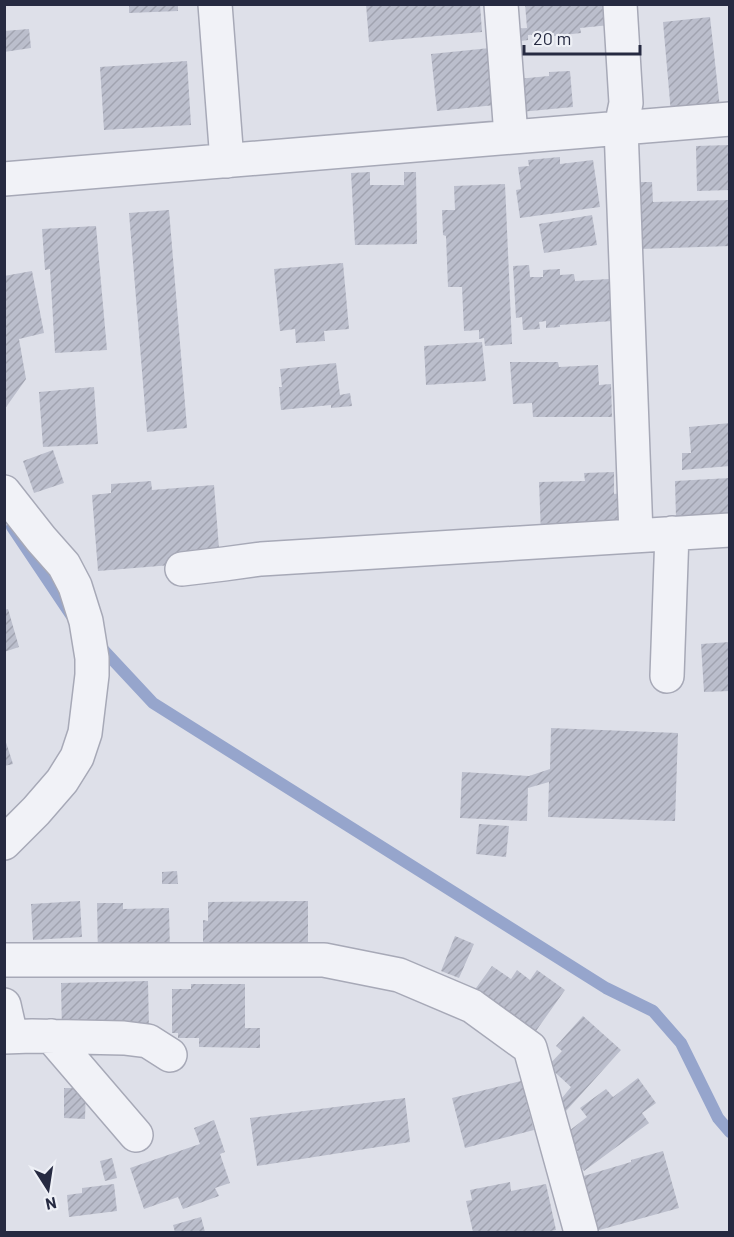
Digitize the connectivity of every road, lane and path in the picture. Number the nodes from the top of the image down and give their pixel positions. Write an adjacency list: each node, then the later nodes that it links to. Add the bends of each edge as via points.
1 (215, 4): 7 (street)
2 (501, 4): 6 (street)
3 (621, 4): 5 (street, via 626,103)
4 (729, 119): 5 (street)
5 (621, 127): 6 (street); 12 (street)
6 (512, 136): 7 (street)
7 (227, 161): 8 (street)
8 (4, 179)
9 (4, 492): 15 (street, via 64,565 86,621 92,658 87,722 76,757 62,782)
10 (729, 530): 11 (street)
11 (672, 533): 12 (street); 14 (street)
12 (636, 535): 13 (street, via 261,559)
13 (182, 569)
14 (667, 676)
15 (4, 843)
16 (4, 960): 23 (street, via 324,960 399,975 472,1006 530,1048)
17 (4, 1005): 18 (street, via 9,1027)
18 (4, 1031)
19 (51, 1036): 20 (street); 21 (street, via 148,1041); 22 (street)
20 (4, 1037)
21 (170, 1055)
22 (136, 1135)
23 (580, 1233)

